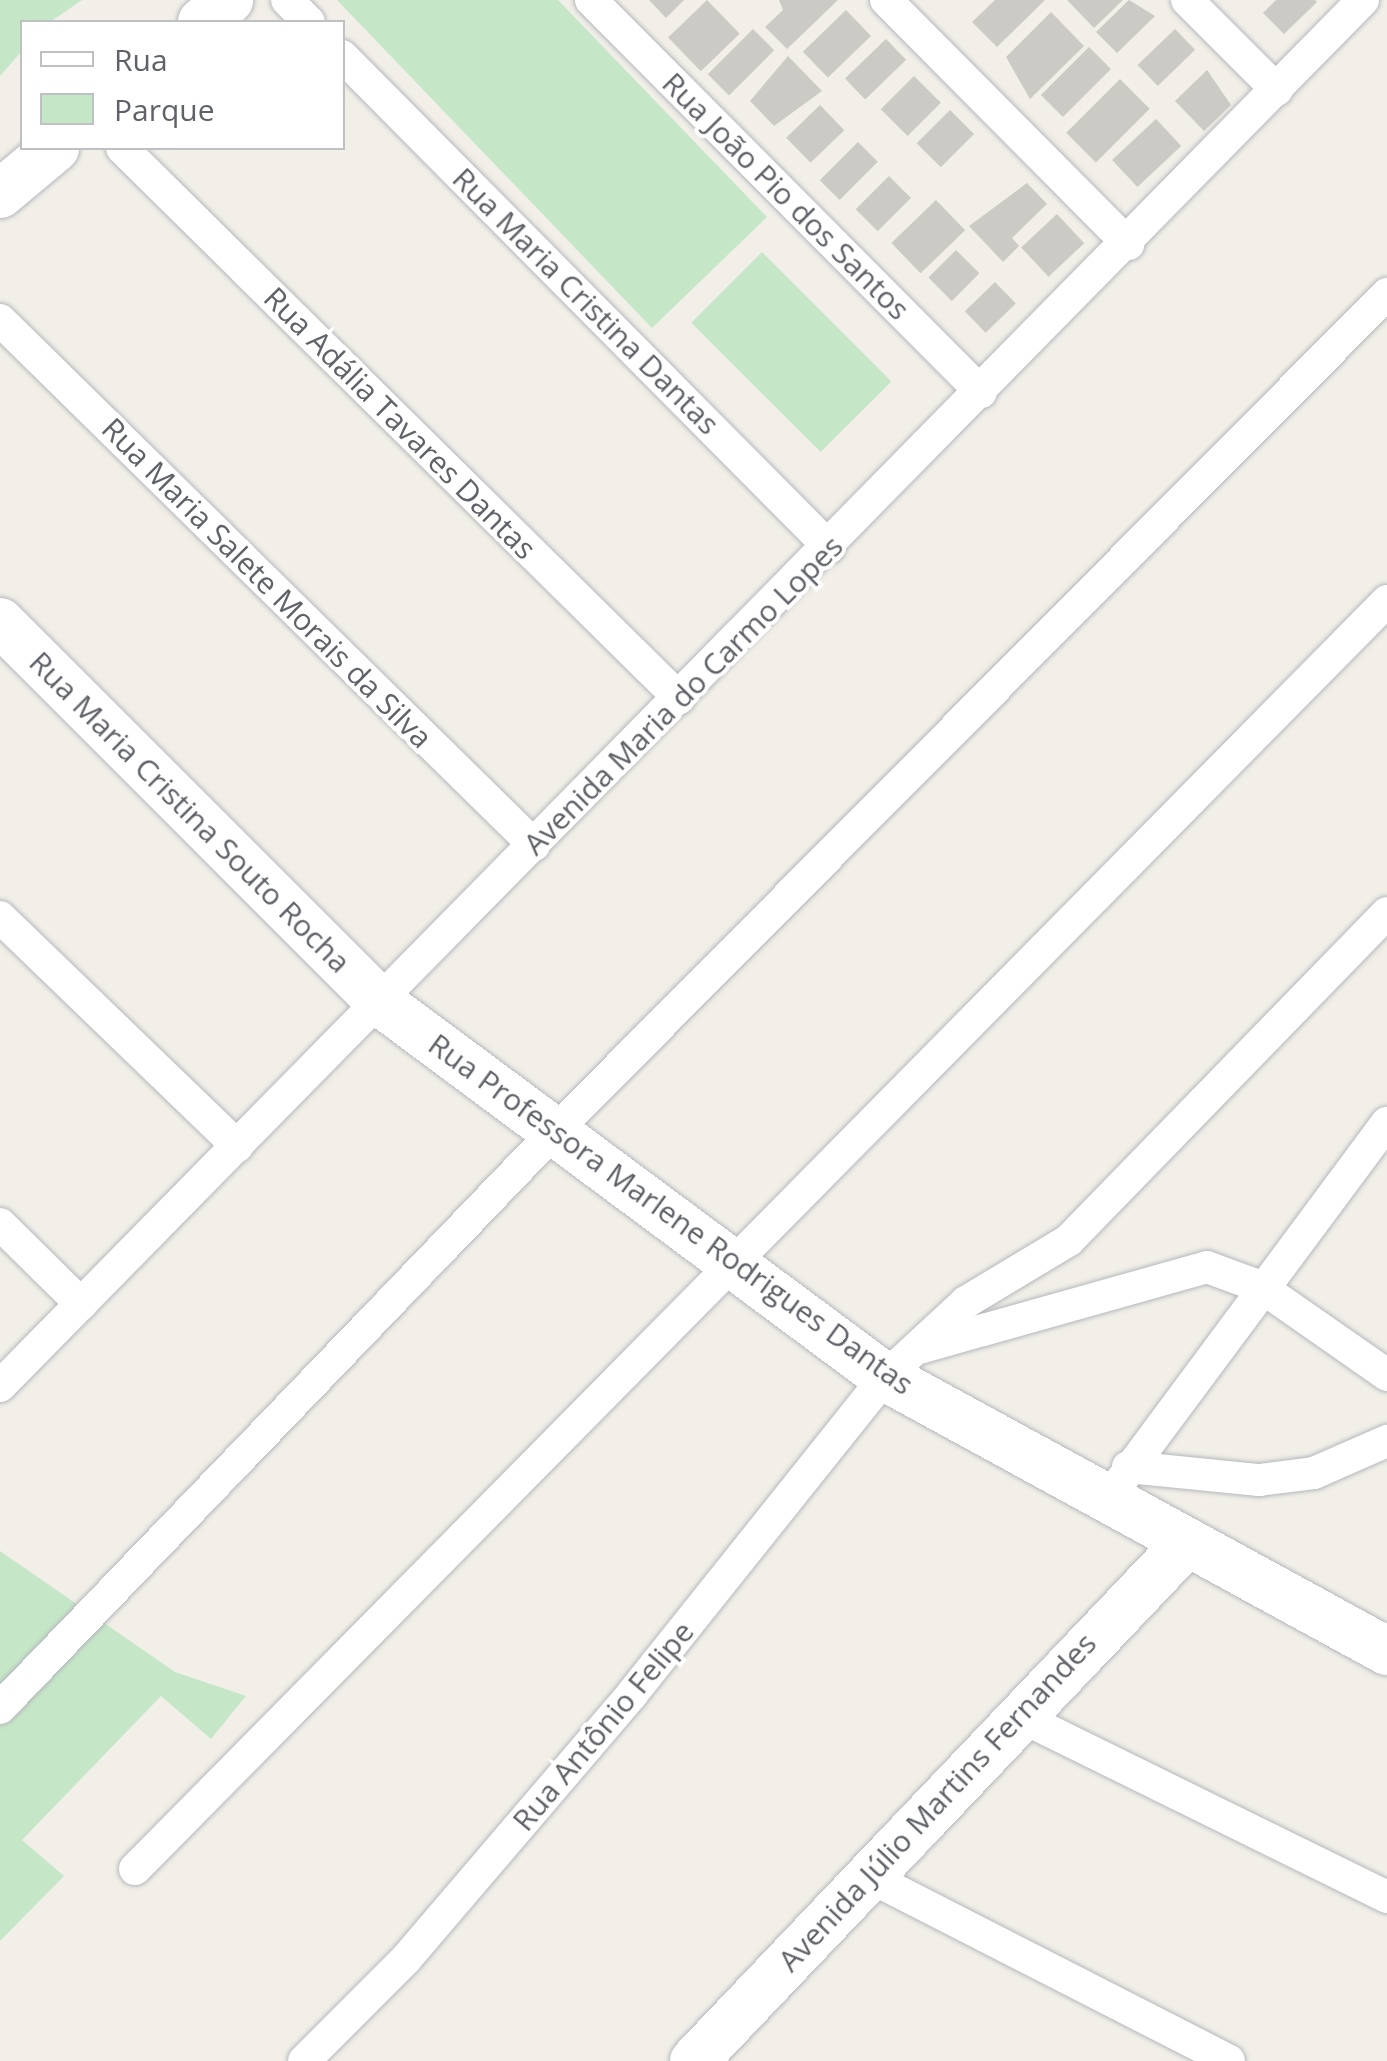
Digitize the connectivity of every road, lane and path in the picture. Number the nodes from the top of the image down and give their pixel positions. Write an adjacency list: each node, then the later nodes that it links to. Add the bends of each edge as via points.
1 (229, 0): 7 (street)
2 (287, 0): 8 (street)
3 (591, 0): 17 (street, Rua João Pio dos Santos)
4 (886, 0): 14 (street)
5 (1188, 0): 10 (street)
6 (1363, 0): 10 (street, Avenida Maria do Carmo Lopes)
7 (204, 20)
8 (307, 20)
9 (345, 59): 18 (street, Rua Maria Cristina Dantas)
10 (1277, 90): 14 (street, Avenida Maria do Carmo Lopes)
11 (53, 150): 13 (street)
12 (124, 150): 21 (street, Rua Adália Tavares Dantas)
13 (0, 194)
14 (1128, 244): 17 (street, Avenida Maria do Carmo Lopes)
15 (1387, 294): 27 (street)
16 (0, 320): 22 (street, Rua Maria Salete Morais da Silva)
17 (981, 392): 18 (street, Avenida Maria do Carmo Lopes)
18 (829, 546): 21 (street, Avenida Maria do Carmo Lopes)
19 (1387, 601): 30 (street)
20 (0, 622): 25 (street, Rua Maria Cristina Souto Rocha)
21 (679, 698): 22 (street, Avenida Maria do Carmo Lopes)
22 (534, 845): 25 (street, Avenida Maria do Carmo Lopes)
23 (1387, 914): 33 (street, Rua Antônio Felipe, via 1069,1240 966,1302)
24 (0, 917): 28 (street)
25 (380, 1002): 27 (street, Rua Professora Marlene Rodrigues Dantas); 28 (street, Avenida Maria do Carmo Lopes)
26 (1387, 1123): 31 (street)
27 (560, 1127): 30 (street, Rua Professora Marlene Rodrigues Dantas); 40 (street)
28 (237, 1146): 32 (street, Avenida Maria do Carmo Lopes)
29 (0, 1224): 32 (street)
30 (731, 1256): 33 (street, Rua Professora Marlene Rodrigues Dantas); 42 (street)
31 (1261, 1287): 33 (street, via 1208,1267); 34 (street); 37 (street)
32 (80, 1304): 35 (street, Avenida Maria do Carmo Lopes)
33 (898, 1364): 37 (street, Rua Professora Marlene Rodrigues Dantas); 45 (street, Rua Antônio Felipe)
34 (1387, 1375)
35 (0, 1386)
36 (1387, 1441): 37 (street, via 1314,1473)
37 (1117, 1484): 38 (street, Rua Professora Marlene Rodrigues Dantas)
38 (1183, 1547): 39 (street, Rua Professora Marlene Rodrigues Dantas); 41 (street, Avenida Júlio Martins Fernandes)
39 (1387, 1651)
40 (0, 1708)
41 (1015, 1714): 43 (street, Avenida Júlio Martins Fernandes); 44 (street)
42 (135, 1870)
43 (864, 1874): 46 (street, Avenida Júlio Martins Fernandes); 48 (street)
44 (1387, 1897)
45 (338, 2050): 47 (street, Rua Antônio Felipe)
46 (710, 2057)
47 (304, 2061)
48 (1228, 2061)

